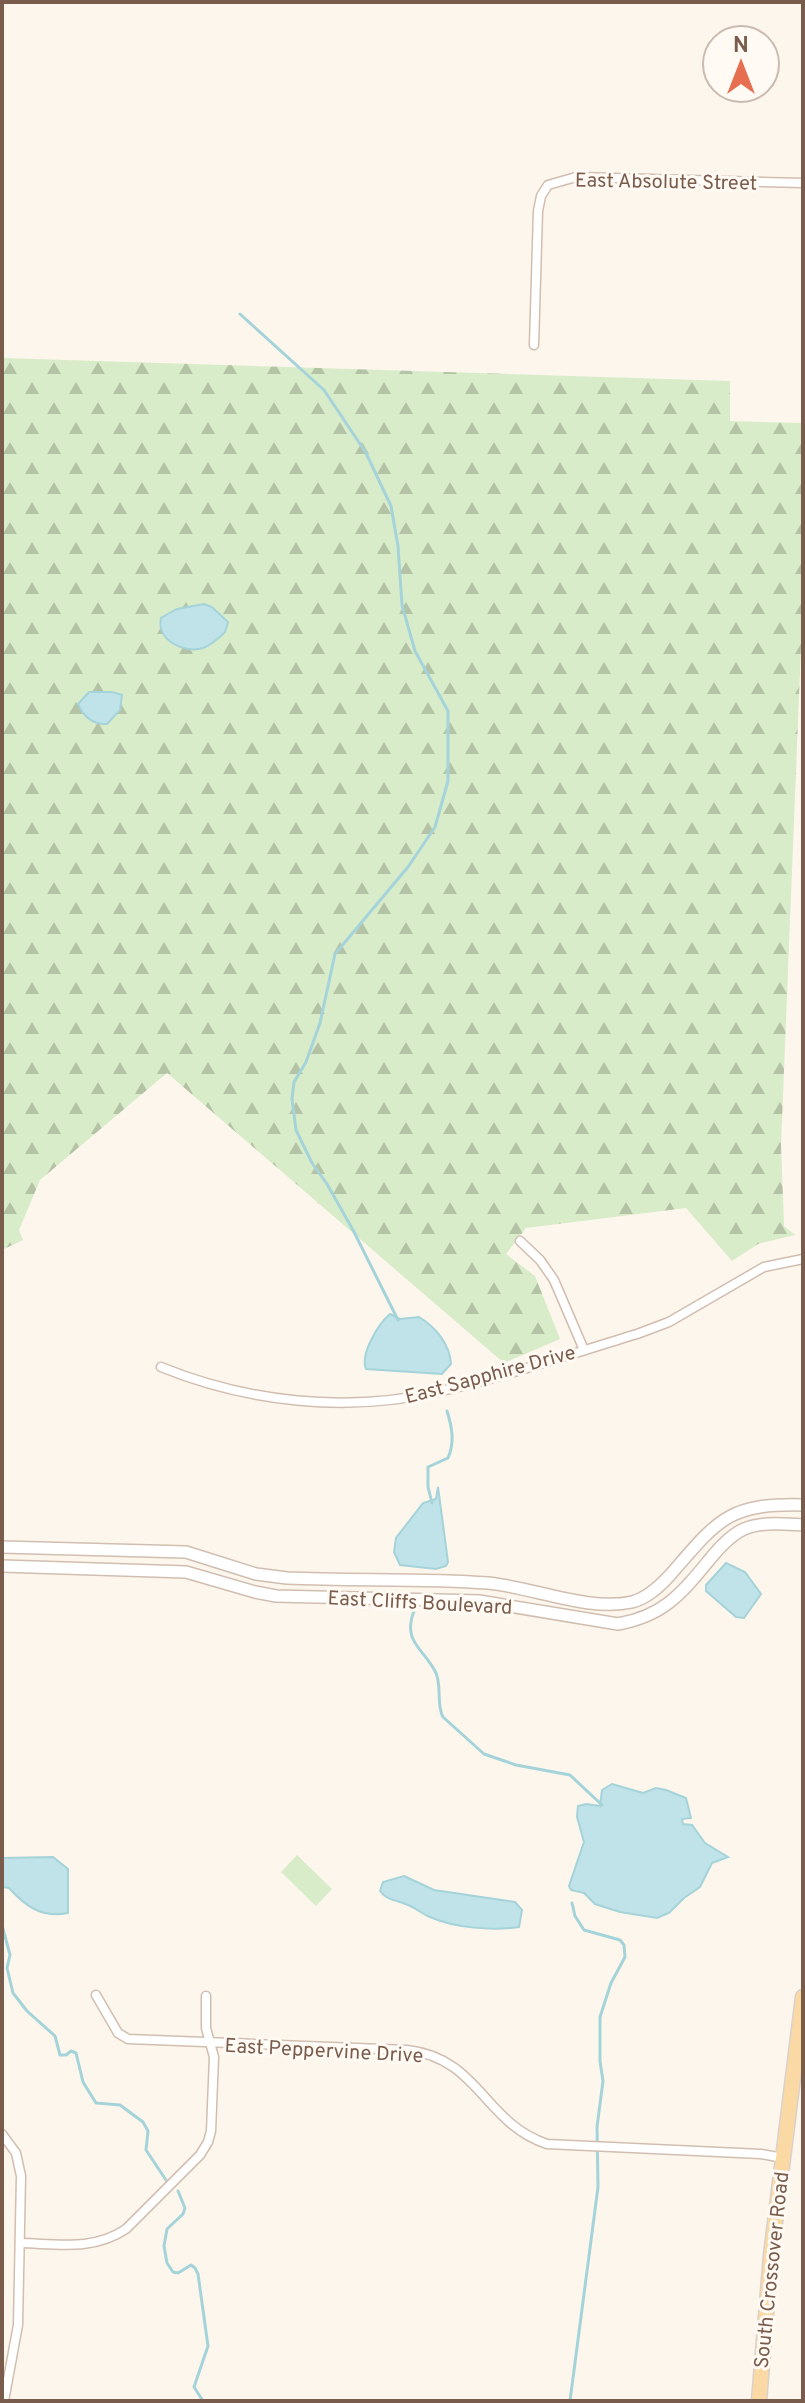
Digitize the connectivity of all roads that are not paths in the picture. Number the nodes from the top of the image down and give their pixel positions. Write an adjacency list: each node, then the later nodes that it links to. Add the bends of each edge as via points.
1 (803, 183): 2 (street, East Absolute Street, via 576,177 548,185 538,211)
2 (534, 345)
3 (520, 1241): 5 (street, via 554,1280)
4 (803, 1259): 5 (street, East Sapphire Drive, via 764,1267 669,1322)
5 (584, 1350): 6 (street, East Sapphire Drive, via 437,1392 351,1402 265,1396)
6 (161, 1367)
7 (803, 1505): 9 (street, East Cliffs Boulevard, via 772,1504 731,1515 647,1596 612,1604 489,1583 287,1578 186,1552)
8 (803, 1525): 10 (street, East Cliffs Boulevard, via 741,1530 668,1604 618,1624 479,1601 276,1596 161,1569)
9 (2, 1547)
10 (2, 1566)
11 (96, 1995): 14 (street, East Peppervine Drive, via 118,2033 128,2039)
12 (206, 1996): 14 (street)
13 (803, 1997): 16 (main road, South Crossover Road)
14 (210, 2044): 16 (street, East Peppervine Drive, via 421,2052 463,2072 520,2133 547,2144); 17 (street, via 211,2131 200,2155 112,2238 88,2245)
15 (2, 2134): 17 (street, via 20,2163)
16 (783, 2158): 19 (main road, South Crossover Road)
17 (20, 2243): 18 (street, via 18,2325)
18 (4, 2401)
19 (759, 2401)

